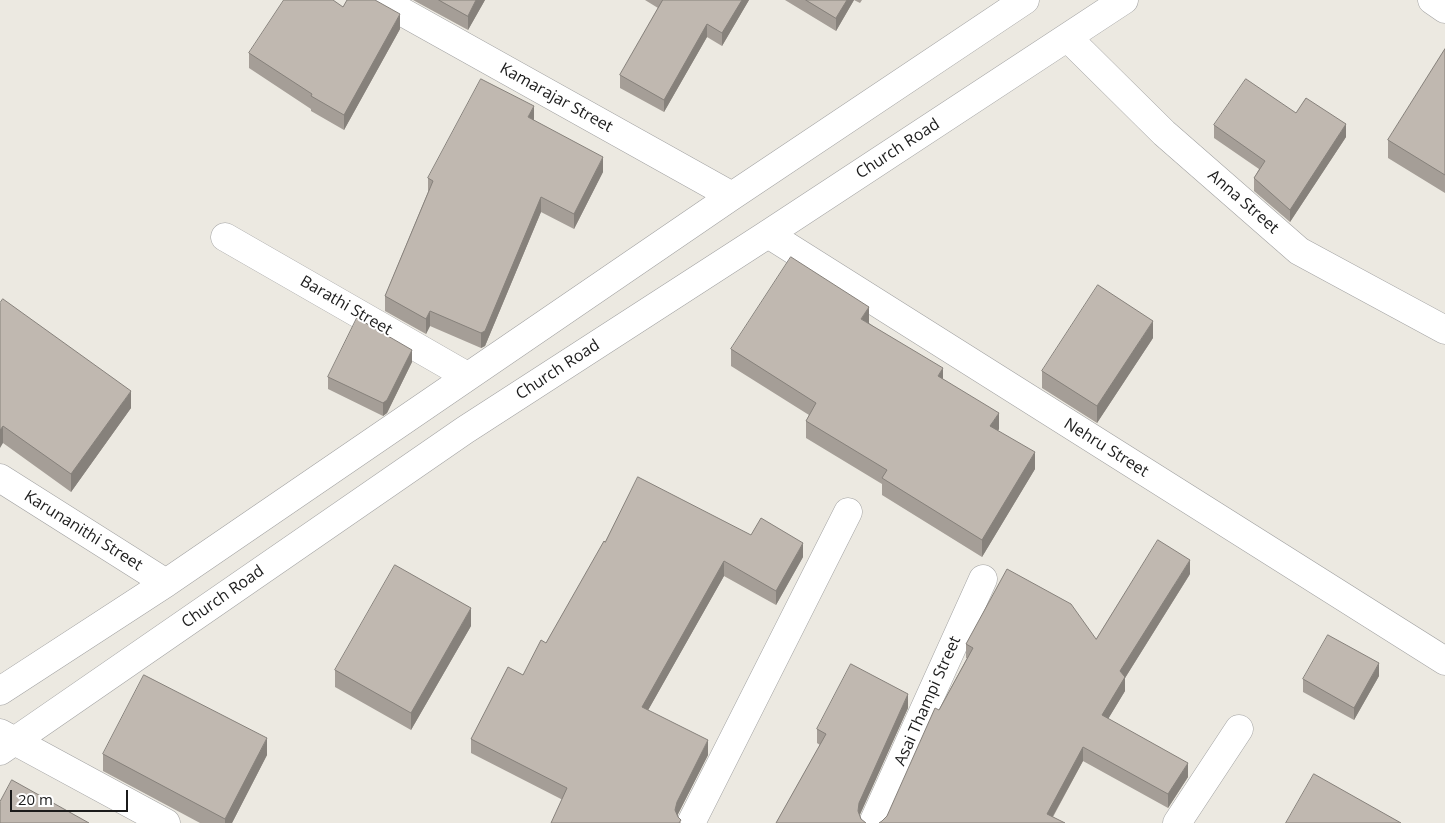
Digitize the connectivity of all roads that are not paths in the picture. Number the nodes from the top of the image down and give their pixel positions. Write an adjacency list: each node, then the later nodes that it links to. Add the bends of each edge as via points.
1 (380, 0): 7 (street, Kamarajar Street)
2 (1025, 0): 7 (street)
3 (1124, 0): 6 (street, Church Road)
4 (1432, 0): 5 (street)
5 (1445, 9)
6 (1068, 38): 8 (street, Church Road); 10 (street, Anna Street, via 1164,133 1299,251)
7 (732, 196): 11 (street)
8 (768, 234): 16 (street, Nehru Street); 19 (street, Church Road, via 465,430)
9 (225, 236): 11 (street, Barathi Street)
10 (1445, 330)
11 (467, 376): 15 (street)
12 (0, 478): 15 (street, Karunanithi Street)
13 (848, 512): 21 (street)
14 (983, 578): 22 (street, Asai Thampi Street)
15 (166, 583): 17 (street)
16 (1445, 661)
17 (0, 691)
18 (1239, 729): 23 (street)
19 (5, 742): 20 (street)
20 (166, 823)
21 (691, 823)
22 (873, 823)
23 (1177, 823)

